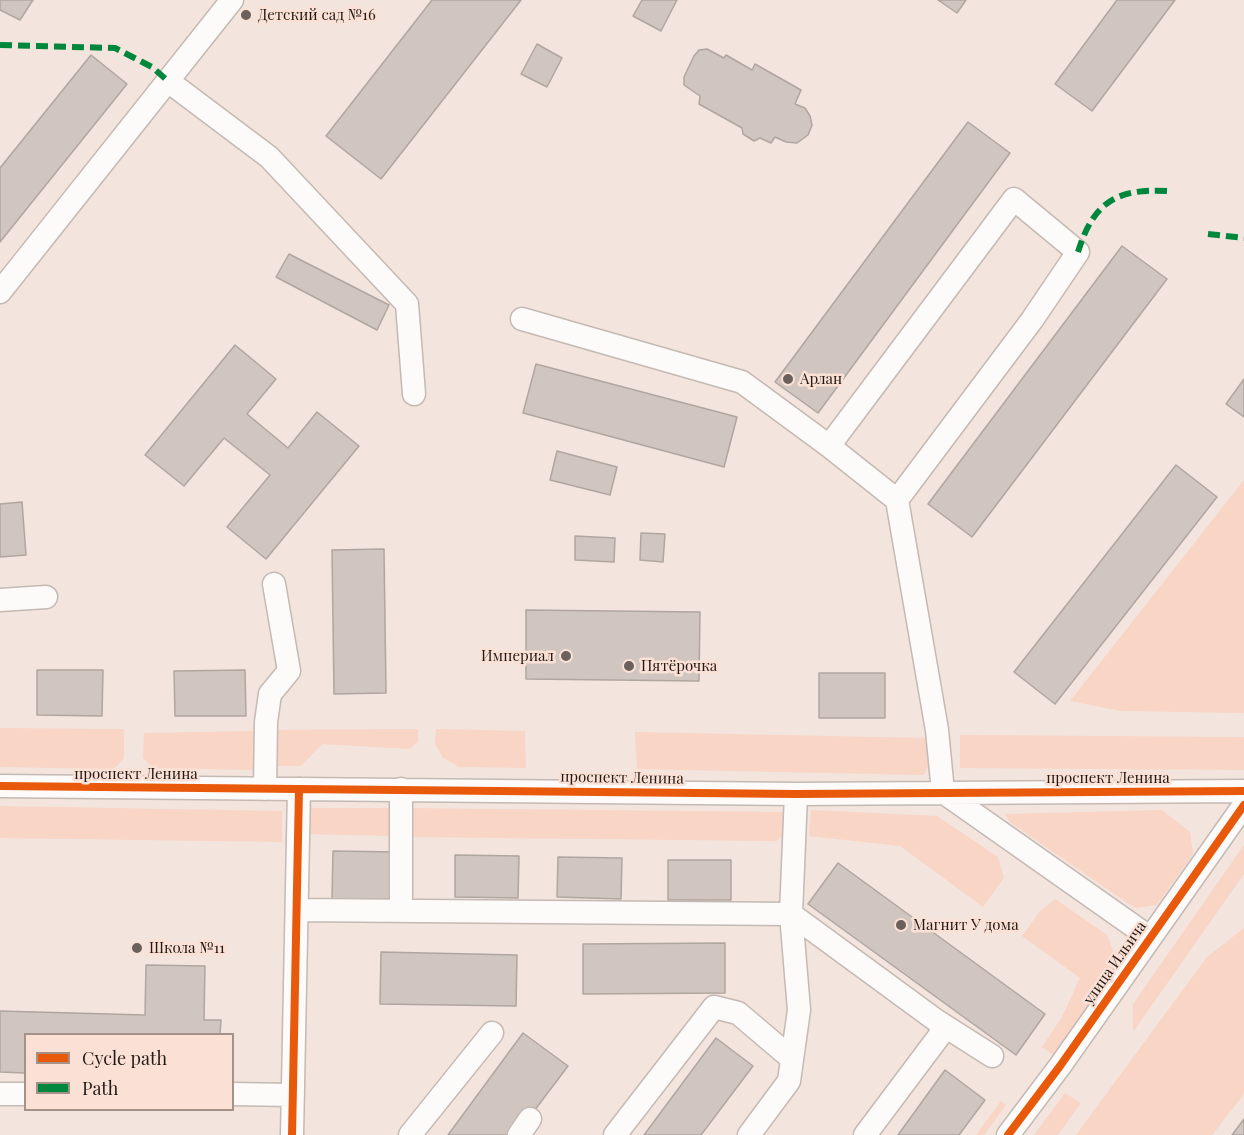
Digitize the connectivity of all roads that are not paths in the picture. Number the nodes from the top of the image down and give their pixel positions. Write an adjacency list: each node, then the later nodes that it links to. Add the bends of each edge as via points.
1 (232, 0): 2 (street)
2 (168, 81): 3 (street); 5 (street, via 269,157 407,304)
3 (0, 292)
4 (522, 319): 6 (street, via 742,382)
5 (414, 394)
6 (829, 446): 7 (street); 7 (street, via 1014,199 1078,252)
7 (897, 500): 16 (street, via 937,730)
8 (274, 584): 12 (street, via 289,671 270,694)
9 (46, 597): 10 (street)
10 (0, 600)
11 (0, 786): 12 (street, проспект Ленина)
12 (265, 789): 13 (street, проспект Ленина)
13 (299, 789): 14 (street, проспект Ленина); 19 (street)
14 (401, 789): 17 (street, проспект Ленина); 20 (street)
15 (1244, 791): 16 (street, проспект Ленина)
16 (943, 792): 17 (street, проспект Ленина); 22 (street)
17 (796, 794): 21 (street)
18 (1244, 806): 22 (street, улица Ильича)
19 (297, 910): 20 (street); 30 (street)
20 (401, 911): 21 (street)
21 (791, 914): 23 (street); 26 (street, via 799,1010)
22 (1149, 938): 36 (street, улица Ильича)
23 (946, 1027): 25 (street); 35 (street)
24 (492, 1033): 32 (street)
25 (992, 1056)
26 (791, 1058): 33 (street, via 738,1013 714,1007); 34 (street, via 789,1081)
27 (0, 1094): 28 (street)
28 (24, 1094)
29 (234, 1094): 30 (street)
30 (293, 1095): 31 (street)
31 (292, 1135)
32 (410, 1135)
33 (615, 1135)
34 (749, 1135)
35 (865, 1135)
36 (1008, 1135)

